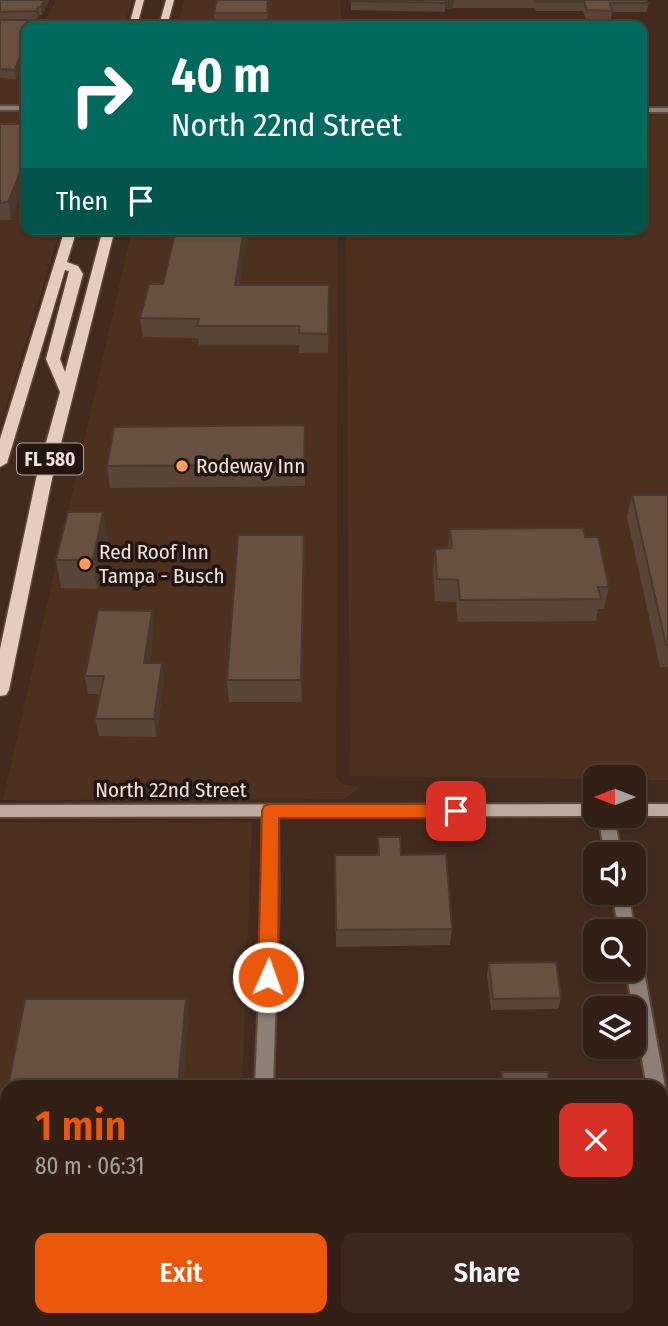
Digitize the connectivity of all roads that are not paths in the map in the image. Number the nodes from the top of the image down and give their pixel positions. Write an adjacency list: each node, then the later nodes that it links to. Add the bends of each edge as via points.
1 (140, 0): 3 (main road)
2 (170, 0): 4 (main road)
3 (134, 21)
4 (164, 21)
5 (0, 24): 6 (street)
6 (21, 24)
7 (0, 108): 8 (street)
8 (21, 108)
9 (647, 110): 10 (street)
10 (668, 110)
11 (69, 235): 13 (main road, FL 580)
12 (107, 235): 14 (main road, FL 580)
13 (60, 264): 14 (main road, via 76,274 53,359); 15 (main road, FL 580)
14 (67, 393): 16 (main road, FL 580)
15 (0, 463)
16 (0, 690)
17 (583, 810): 21 (street, North 22nd Street)
18 (646, 810): 19 (street)
19 (668, 810)
20 (0, 811): 21 (street, North 22nd Street)
21 (270, 811): 23 (street)
22 (637, 982): 24 (street)
23 (264, 1080)
24 (655, 1080)

